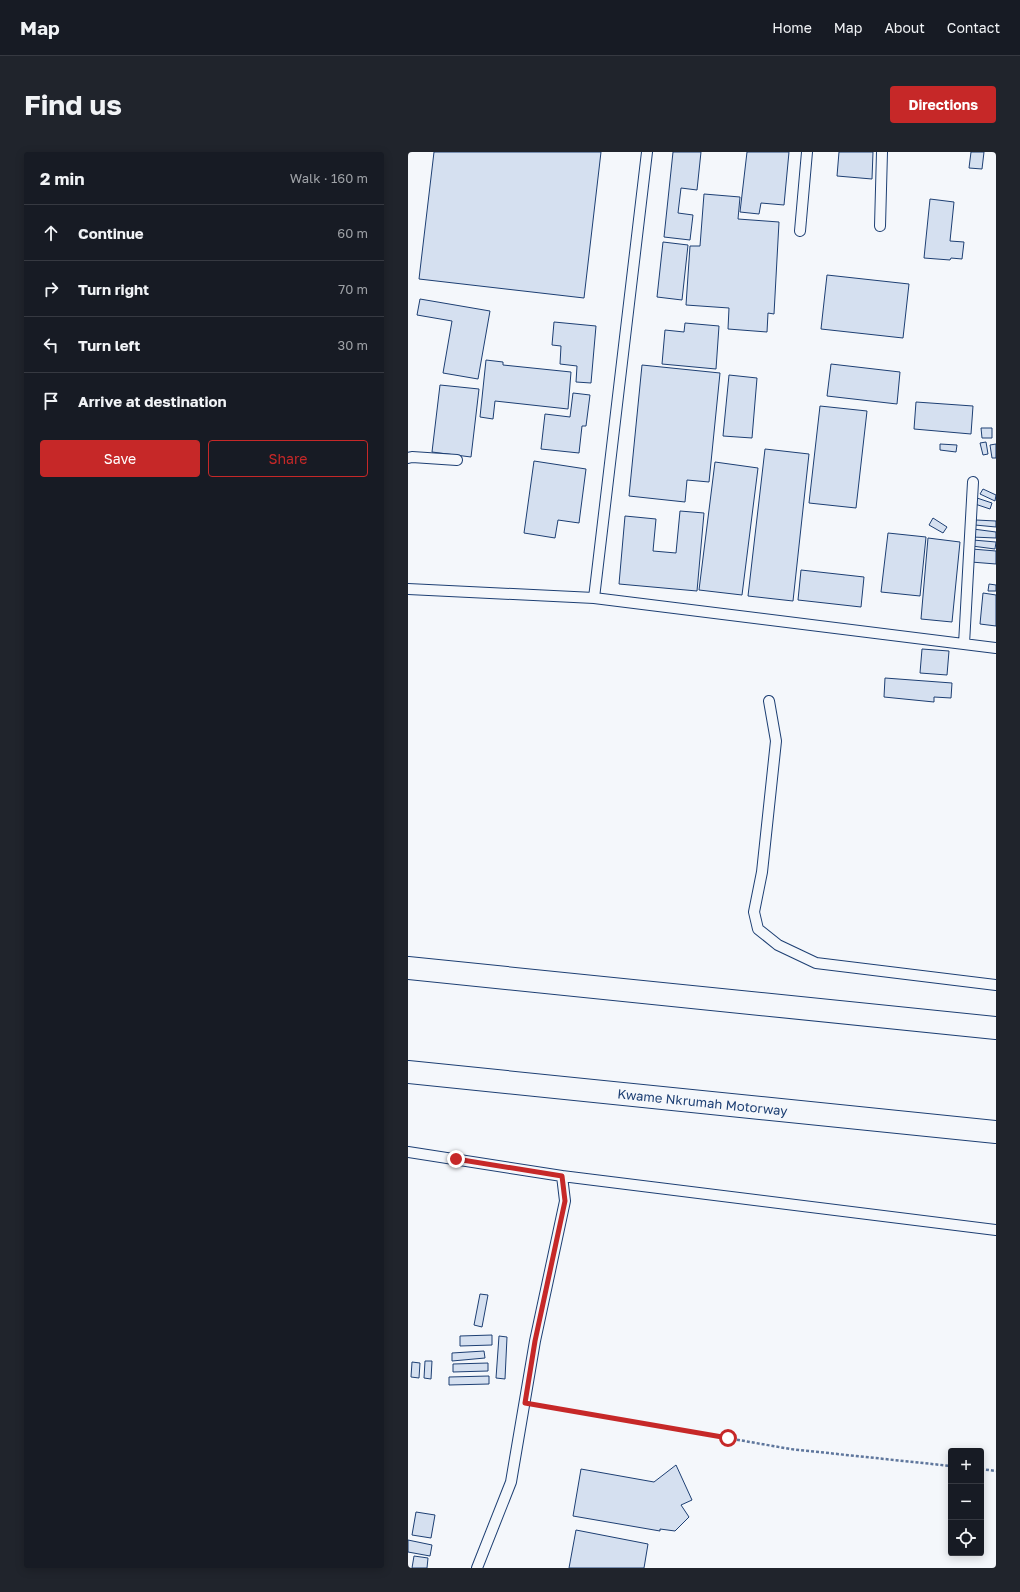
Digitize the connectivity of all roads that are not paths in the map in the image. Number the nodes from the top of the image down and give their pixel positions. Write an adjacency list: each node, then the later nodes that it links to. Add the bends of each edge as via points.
1 (647, 152): 10 (lane)
2 (808, 152): 5 (lane)
3 (882, 152): 4 (lane)
4 (880, 226)
5 (800, 231)
6 (408, 458): 7 (lane)
7 (457, 460)
8 (973, 482): 11 (lane)
9 (408, 589): 10 (lane)
10 (594, 598): 11 (lane)
11 (964, 644): 12 (lane)
12 (996, 648)
13 (769, 701): 15 (lane, via 776,742 762,872 754,912 758,929 778,945 816,963)
14 (408, 968): 16 (highway)
15 (996, 985)
16 (996, 1028)
17 (408, 1072): 18 (highway, Kwame Nkrumah Motorway)
18 (996, 1132)
19 (408, 1152): 20 (lane)
20 (562, 1176): 21 (lane); 22 (lane, via 565,1201 535,1341 511,1482)
21 (996, 1230)
22 (477, 1568)

